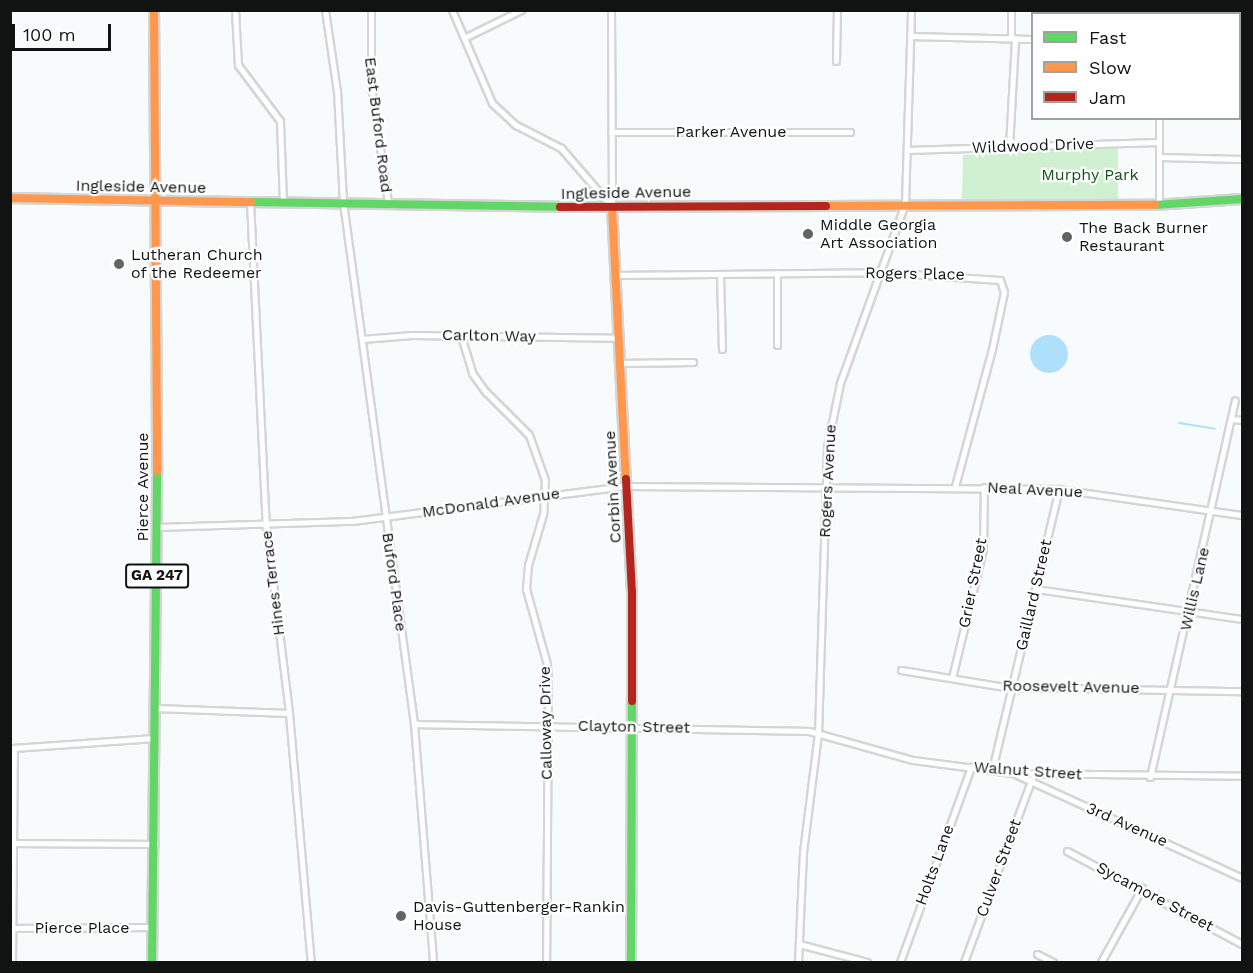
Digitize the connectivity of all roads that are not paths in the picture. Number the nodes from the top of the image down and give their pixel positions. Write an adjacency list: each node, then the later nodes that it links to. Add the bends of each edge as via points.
1 (154, 10): 26 (street, Pierce Avenue / GA 247)
2 (235, 10): 28 (street, via 238,65 280,121)
3 (325, 10): 29 (street, Buford Place, via 339,113)
4 (371, 10): 30 (street, East Buford Road, via 371,86)
5 (452, 10): 12 (street)
6 (521, 10): 12 (street)
7 (611, 10): 17 (street, Corbin Avenue)
8 (837, 10): 15 (street)
9 (911, 10): 11 (street, Rogers Avenue)
10 (1011, 10): 13 (street)
11 (910, 36): 13 (street); 21 (street, Rogers Avenue)
12 (464, 38): 33 (street, via 488,95 499,111 561,148)
13 (1013, 38): 14 (street); 20 (street)
14 (1031, 39)
15 (836, 61)
16 (1159, 120): 19 (street)
17 (611, 132): 18 (street, Parker Avenue); 33 (street, Corbin Avenue)
18 (850, 132)
19 (1158, 142): 20 (street, Wildwood Drive); 22 (street)
20 (1009, 147): 21 (street, Wildwood Drive)
21 (908, 150): 31 (street, Rogers Avenue)
22 (1159, 157): 23 (street); 32 (street)
23 (1242, 159)
24 (10, 198): 26 (street, Ingleside Avenue)
25 (1242, 199): 32 (street, Ingleside Avenue)
26 (156, 201): 27 (street, Ingleside Avenue); 58 (street, Pierce Avenue / GA 247)
27 (250, 202): 28 (street, Ingleside Avenue); 57 (street, Hines Terrace)
28 (283, 202): 29 (street, Ingleside Avenue)
29 (343, 202): 30 (street, Ingleside Avenue); 40 (street, Buford Place)
30 (388, 203): 33 (street, Ingleside Avenue)
31 (905, 203): 32 (street, Ingleside Avenue); 33 (street, Ingleside Avenue); 34 (street, Rogers Avenue)
32 (1159, 205)
33 (612, 207): 36 (street, Corbin Avenue)
34 (882, 272): 35 (street, Rogers Place); 49 (street, Rogers Place, via 990,277 1003,284 993,349); 50 (street, Rogers Avenue, via 836,396)
35 (777, 273): 37 (street, Rogers Place); 41 (street)
36 (615, 274): 37 (street, Rogers Place); 39 (street, Corbin Avenue)
37 (720, 274): 42 (street)
38 (461, 336): 39 (street, Carlton Way); 40 (street, Carlton Way); 53 (street, Calloway Drive, via 472,373 529,435 540,459)
39 (617, 338): 44 (street, Corbin Avenue)
40 (362, 339): 56 (street, Buford Place)
41 (777, 345)
42 (722, 349)
43 (693, 362): 44 (street)
44 (619, 363): 48 (street, Corbin Avenue)
45 (1235, 400): 46 (street, Willis Lane)
46 (1232, 419): 47 (street); 54 (street, Willis Lane)
47 (1242, 420)
48 (627, 486): 50 (street, McDonald Avenue); 53 (street, McDonald Avenue); 71 (street, Corbin Avenue)
49 (955, 486): 50 (street, Neal Avenue); 51 (street, Neal Avenue)
50 (826, 487): 72 (street, Rogers Avenue)
51 (984, 487): 52 (street, Neal Avenue); 63 (street, Grier Street, via 983,549)
52 (1059, 489): 54 (street, Neal Avenue); 59 (street, Gaillard Street)
53 (546, 495): 56 (street, McDonald Avenue); 70 (street, Calloway Drive, via 528,565 526,589 546,664)
54 (1213, 511): 55 (street, Neal Avenue); 60 (street, Willis Lane)
55 (1242, 515)
56 (385, 518): 57 (street, McDonald Avenue); 69 (street, Buford Place)
57 (266, 525): 58 (street, McDonald Avenue); 68 (street, Hines Terrace)
58 (157, 527): 67 (street, Pierce Avenue / GA 247)
59 (1036, 589): 60 (street); 64 (street, Gaillard Street)
60 (1190, 610): 61 (street); 65 (street, Willis Lane)
61 (1242, 618)
62 (902, 670): 63 (street, Roosevelt Avenue)
63 (952, 678): 64 (street, Roosevelt Avenue)
64 (1011, 687): 65 (street, Roosevelt Avenue); 76 (street, Gaillard Street)
65 (1170, 689): 66 (street, Roosevelt Avenue); 80 (street, Willis Lane)
66 (1242, 691)
67 (156, 708): 68 (street); 73 (street, Pierce Avenue / GA 247)
68 (289, 713): 95 (street, Hines Terrace)
69 (414, 724): 70 (street, Clayton Street); 96 (street, Buford Place)
70 (548, 725): 71 (street, Clayton Street); 97 (street, Calloway Drive)
71 (633, 727): 72 (street, Clayton Street); 98 (street, Corbin Avenue)
72 (818, 734): 75 (street, Walnut Street, via 906,759); 90 (street, Rogers Avenue, via 803,852)
73 (155, 738): 74 (street); 83 (street, Pierce Avenue / GA 247)
74 (12, 748): 82 (street)
75 (971, 767): 76 (street, Walnut Street); 101 (street, Holts Lane)
76 (992, 770): 77 (street, Walnut Street)
77 (1012, 773): 78 (street, Walnut Street); 81 (street, 3rd Avenue)
78 (1034, 773): 80 (street, Walnut Street); 81 (street, Culver Street)
79 (1242, 776): 80 (street, Walnut Street)
80 (1150, 777)
81 (1031, 781): 86 (street, 3rd Avenue); 102 (street, Culver Street)
82 (13, 843): 83 (street); 85 (street)
83 (155, 844): 88 (street, Pierce Avenue / GA 247)
84 (1067, 851): 87 (street, Sycamore Street)
85 (12, 878): 89 (street)
86 (1242, 878)
87 (1142, 888): 91 (street, Sycamore Street); 104 (street)
88 (153, 927): 89 (street, Pierce Place); 94 (street, Pierce Avenue / GA 247)
89 (12, 928): 93 (street)
90 (799, 944): 99 (street, Rogers Avenue); 100 (street)
91 (1242, 944)
92 (1037, 954): 103 (street)
93 (12, 963)
94 (152, 963)
95 (311, 963)
96 (433, 963)
97 (546, 963)
98 (631, 963)
99 (798, 963)
100 (867, 963)
101 (900, 963)
102 (964, 963)
103 (1053, 963)
104 (1101, 963)

